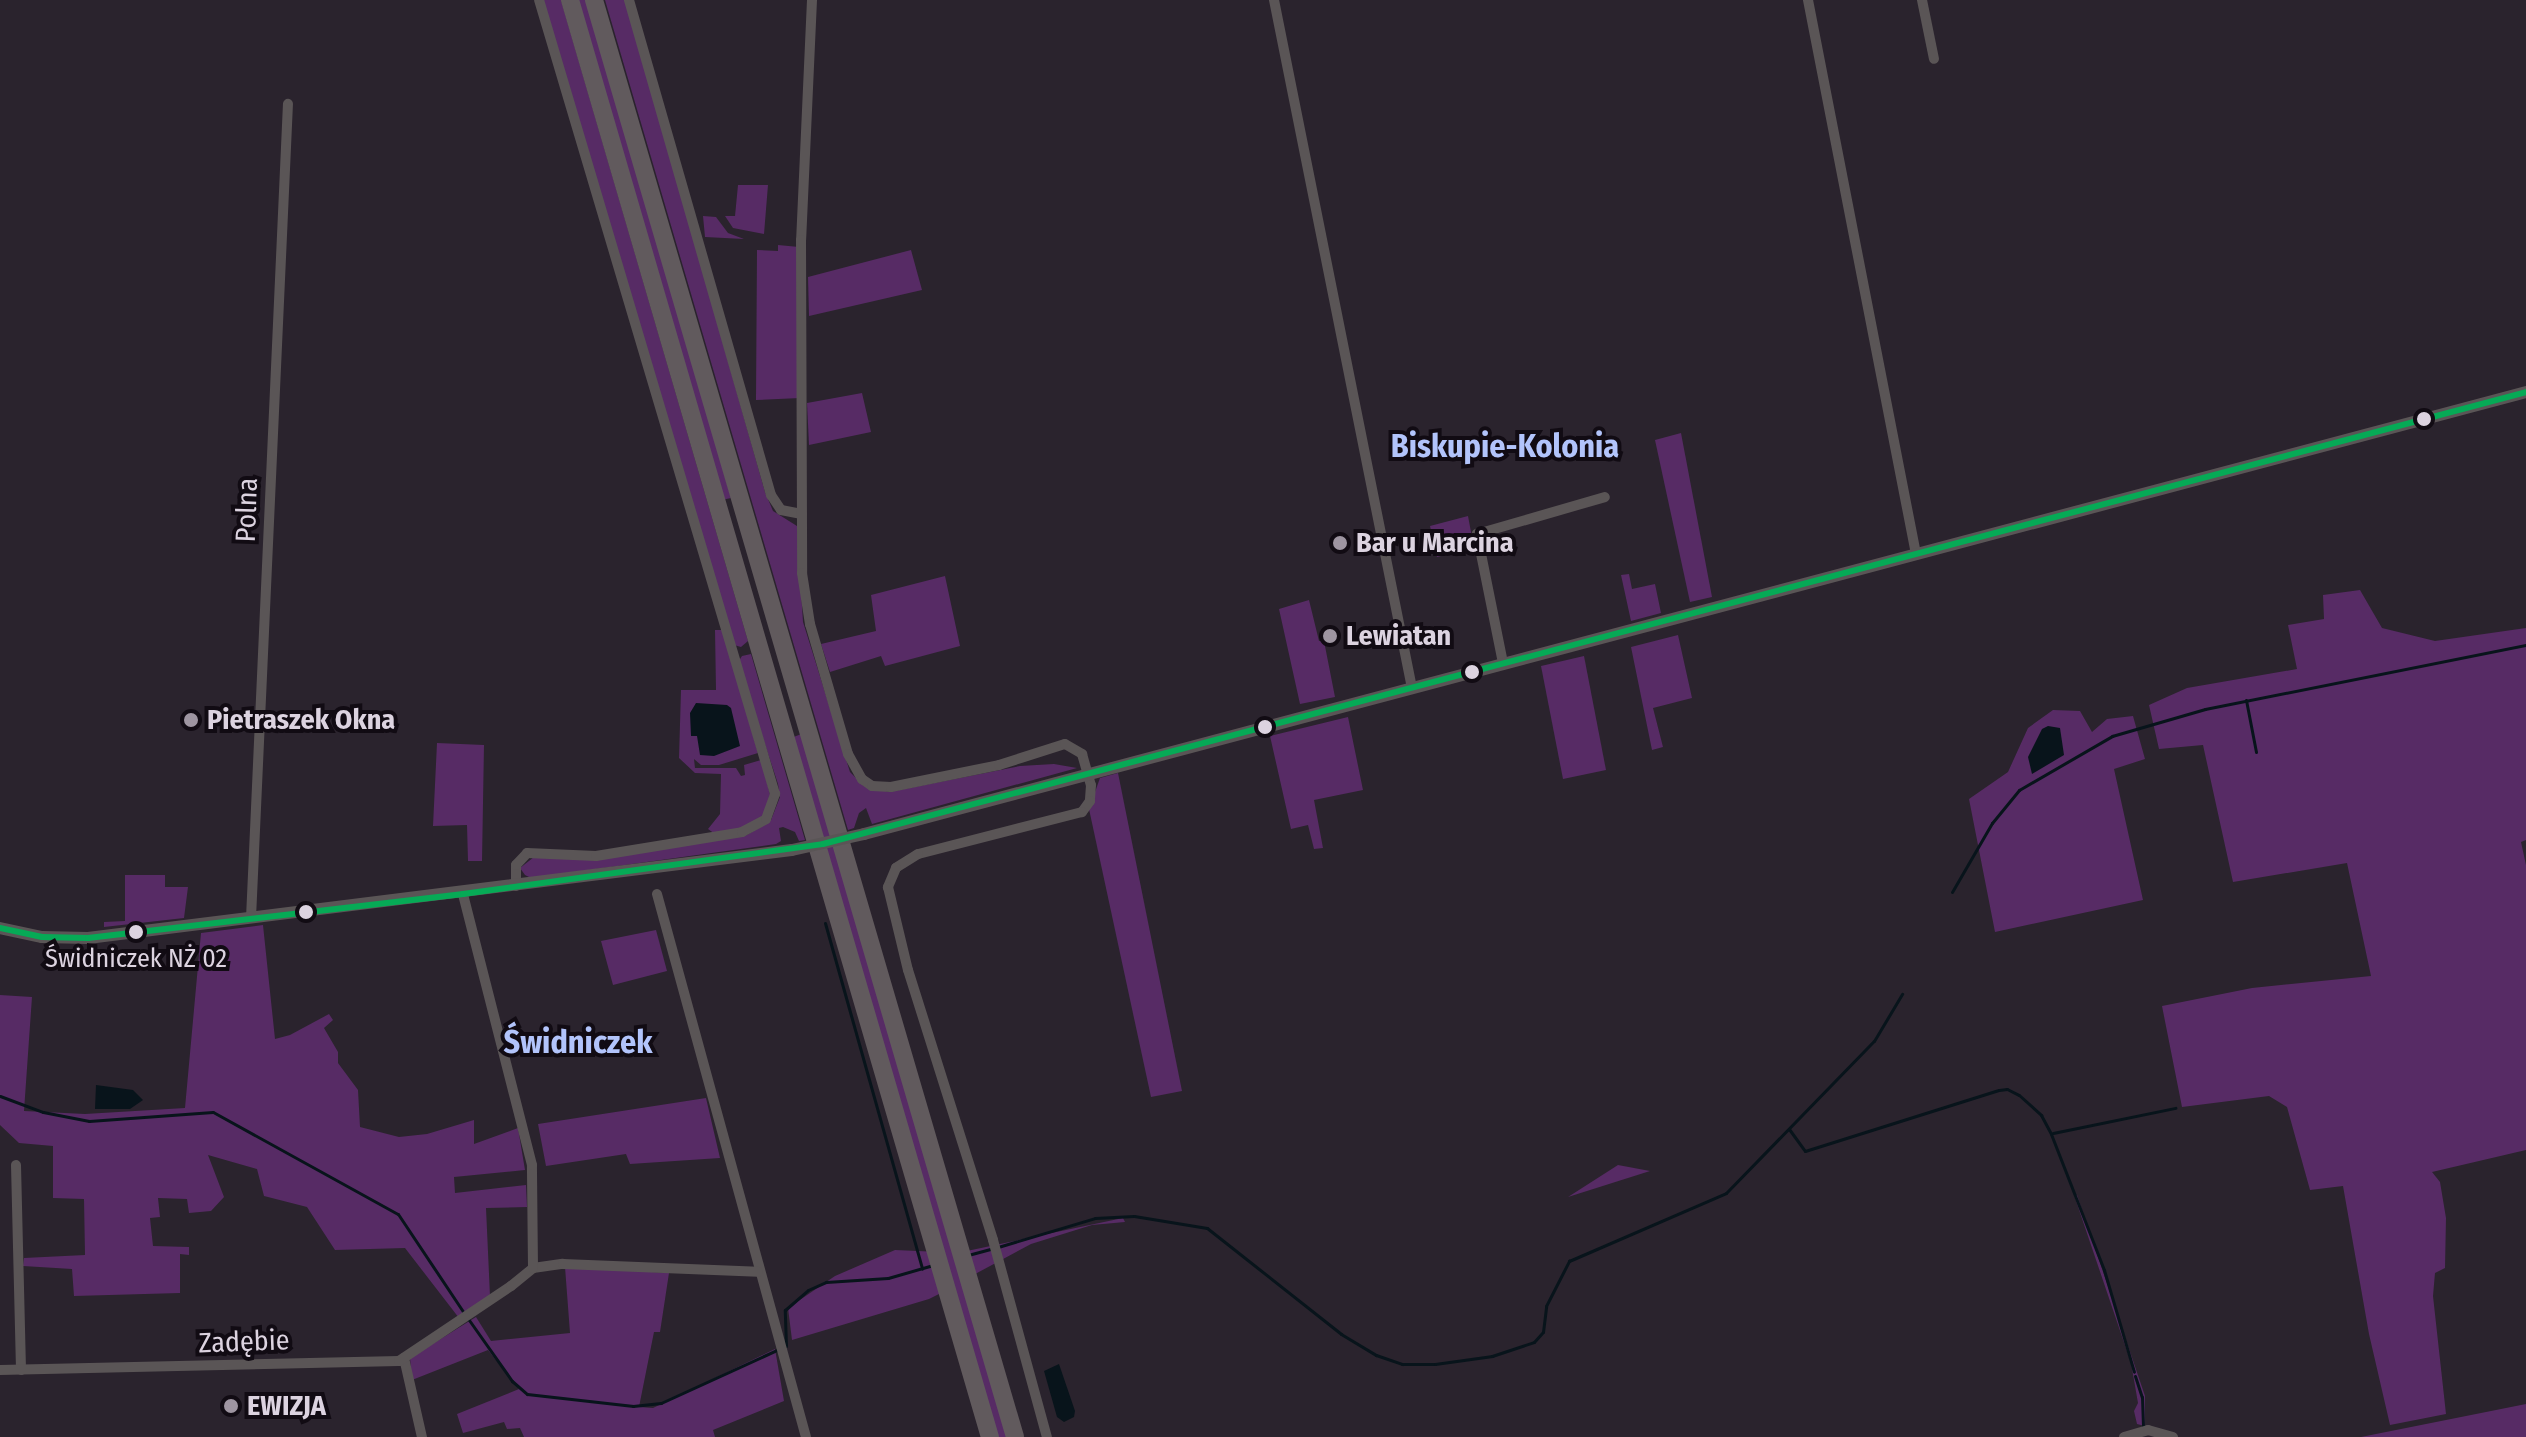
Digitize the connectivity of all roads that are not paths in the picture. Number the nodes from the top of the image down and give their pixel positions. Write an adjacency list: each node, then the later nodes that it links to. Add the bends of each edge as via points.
1 (539, 0): 18 (street, via 775,794 766,819 742,832 596,856 527,853 516,865)
2 (570, 0): 31 (highway)
3 (594, 0): 32 (highway)
4 (629, 0): 13 (street, via 771,495 781,510)
5 (812, 0): 13 (street, via 801,240)
6 (1274, 0): 16 (street)
7 (1808, 0): 14 (street)
8 (1922, 0): 9 (street)
9 (1934, 59)
10 (288, 104): 21 (street, Polna)
11 (2526, 392): 14 (street)
12 (1605, 497): 15 (street, via 1477,534)
13 (802, 514): 17 (street, via 806,610 843,742 862,779 872,786 898,786 999,765 1058,744 1078,750)
14 (1916, 554): 15 (street)
15 (1503, 663): 16 (street)
16 (1412, 688): 17 (street)
17 (1089, 773): 18 (street, bridge, via 792,850); 33 (street, via 1092,795 1082,812 918,854 896,868 888,887)
18 (516, 886): 19 (street)
19 (463, 894): 21 (street); 24 (street, via 532,1165)
20 (657, 894): 25 (street)
21 (251, 918): 22 (street, via 80,938)
22 (0, 928)
23 (16, 1165): 28 (street)
24 (533, 1268): 25 (street, via 563,1264); 26 (street, Zadębie)
25 (758, 1272): 30 (street)
26 (404, 1358): 28 (street, Zadębie); 29 (street)
27 (0, 1370): 28 (street, Zadębie)
28 (21, 1370)
29 (422, 1437)
30 (806, 1437)
31 (990, 1437)
32 (1015, 1437)
33 (1047, 1437)
34 (2124, 1437): 35 (street, via 2148,1430)
35 (2173, 1437)

